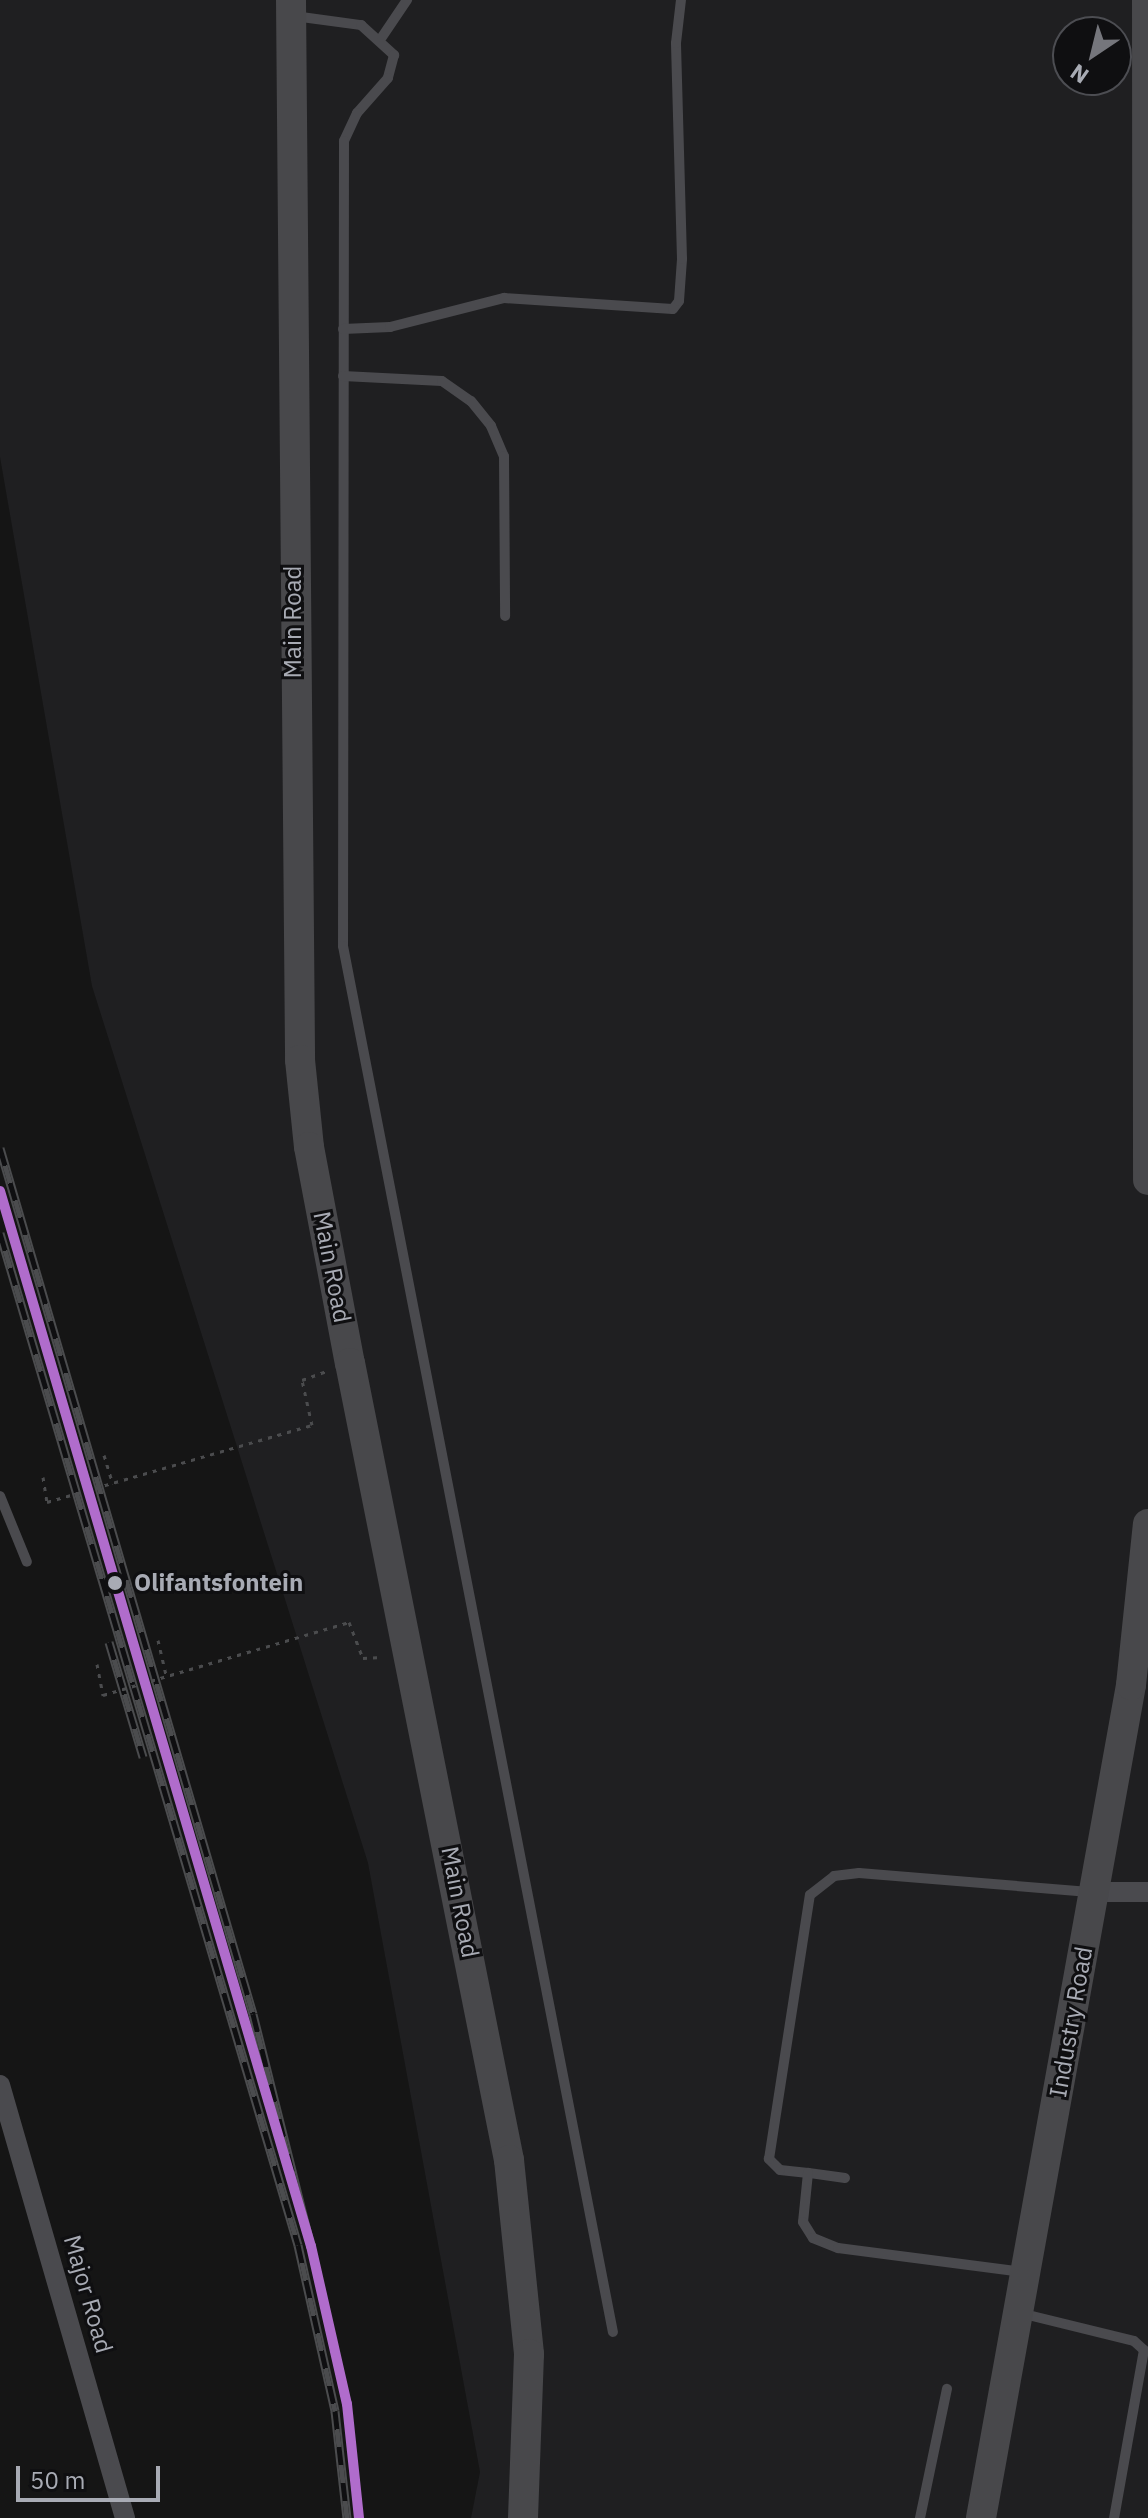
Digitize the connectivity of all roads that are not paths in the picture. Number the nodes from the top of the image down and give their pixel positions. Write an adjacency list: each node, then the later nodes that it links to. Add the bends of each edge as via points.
1 (407, 0): 5 (lane)
2 (681, 0): 8 (lane, via 682,259 679,301 673,309 504,298 390,327)
3 (1147, 0): 6 (main road)
4 (291, 8): 5 (lane); 26 (main road, Main Road, via 294,938 302,1087 350,1363 509,2160 529,2354)
5 (382, 37): 8 (lane, via 394,55 392,70 357,113 344,141)
6 (1148, 84): 7 (main road)
7 (1148, 108): 10 (main road)
8 (343, 329): 9 (lane)
9 (343, 376): 11 (lane, via 442,381 471,401 491,426 504,456); 23 (lane, via 343,946)
10 (1148, 386): 12 (main road)
11 (505, 616)
12 (1148, 1180)
13 (0, 1496): 15 (lane)
14 (1148, 1524): 16 (main road, Industry Road, via 1137,1646)
15 (27, 1562)
16 (1094, 1892): 17 (street); 19 (lane, via 859,1873 834,1876 810,1895 769,2159 780,2170); 21 (main road, Industry Road)
17 (1148, 1892)
18 (0, 2085): 25 (street, Major Road)
19 (808, 2173): 20 (lane); 21 (lane, via 803,2222 813,2238 838,2248)
20 (845, 2178)
21 (1026, 2272): 22 (main road, Industry Road)
22 (1018, 2312): 28 (main road, Industry Road); 29 (lane, via 1134,2341 1144,2350)
23 (613, 2332)
24 (947, 2389): 27 (lane)
25 (125, 2518)
26 (523, 2518)
27 (920, 2518)
28 (981, 2518)
29 (1114, 2518)

